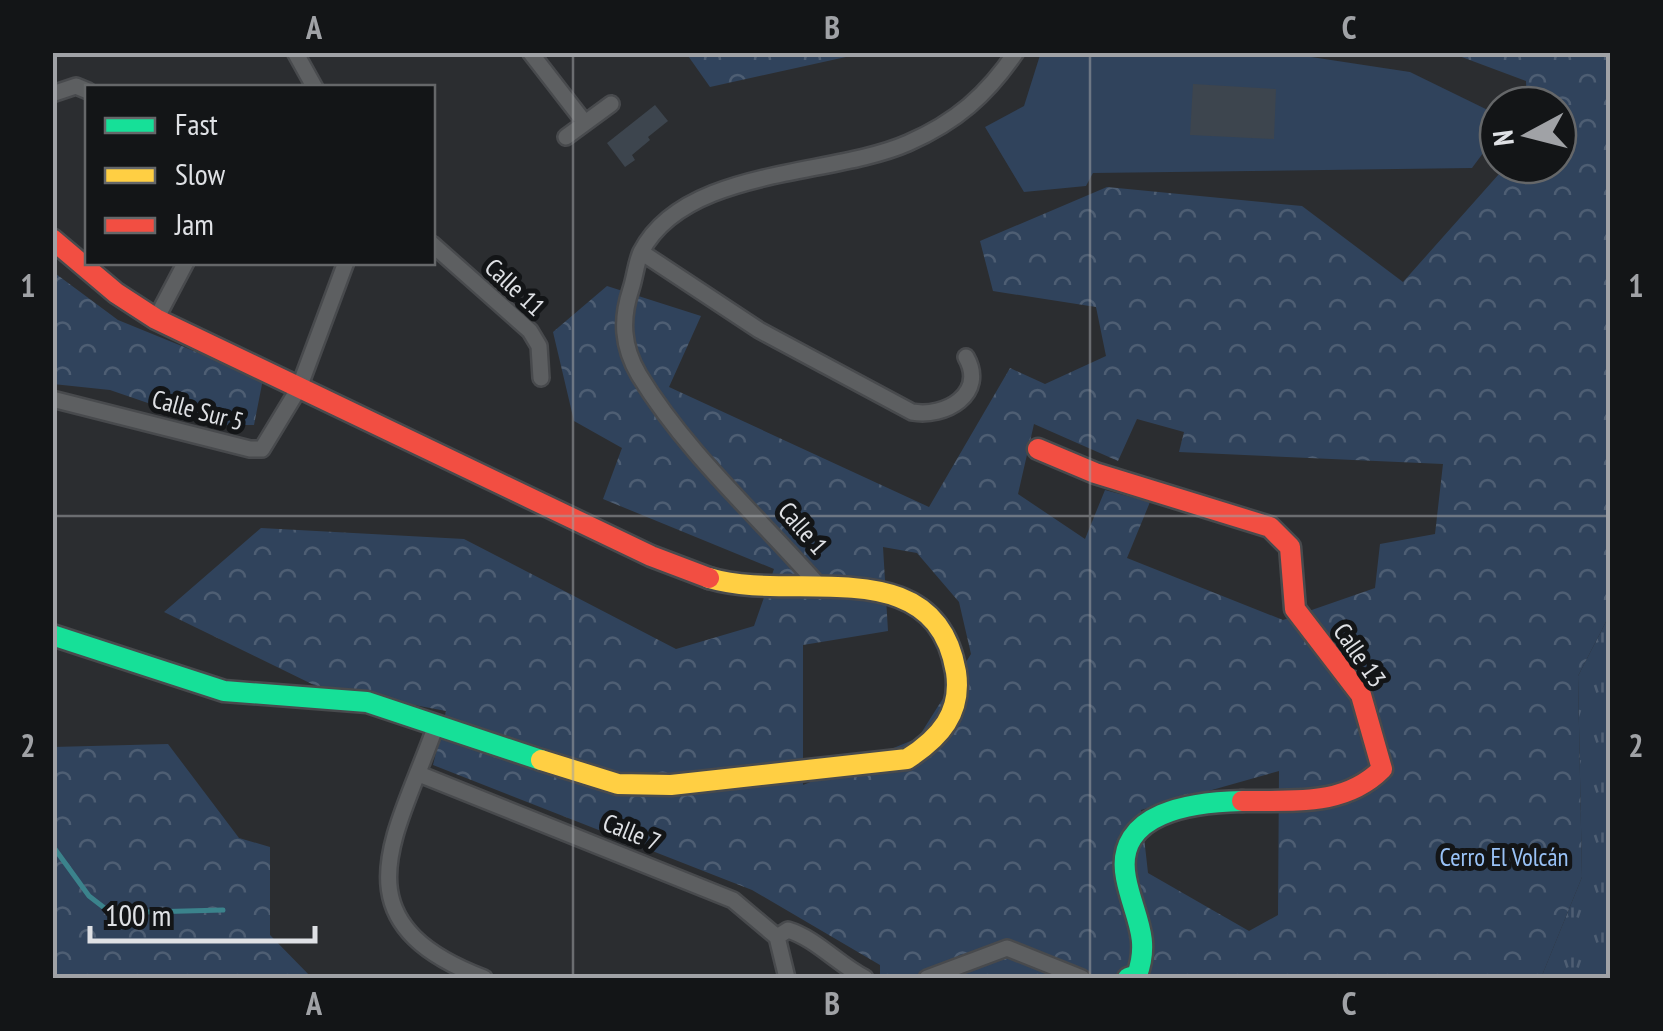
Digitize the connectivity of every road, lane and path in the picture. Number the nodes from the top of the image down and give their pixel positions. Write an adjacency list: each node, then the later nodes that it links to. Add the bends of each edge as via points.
1 (294, 52): 4 (street)
2 (530, 52): 8 (street)
3 (1016, 52): 12 (street, Calle 1, via 974,106 947,124 891,150 743,183 665,224)
4 (313, 85)
5 (85, 90): 6 (street)
6 (52, 94)
7 (612, 104): 8 (street)
8 (585, 123): 9 (street)
9 (566, 136)
10 (52, 239): 15 (street, Calle 1)
11 (435, 247): 17 (street, Calle 11, via 530,331)
12 (641, 252): 16 (street, via 759,330 912,412 932,416 960,400 972,387); 21 (street, Calle 1, via 622,316 638,374 710,467)
13 (184, 265): 15 (street)
14 (345, 265): 18 (street, Calle Sur 5)
15 (156, 319): 18 (street, Calle 1)
16 (966, 357)
17 (541, 378)
18 (299, 388): 19 (street, Calle Sur 5, via 270,441 250,450); 21 (street, Calle 1, via 651,556 728,583)
19 (52, 399)
20 (1038, 450): 31 (street, Calle 13, via 1286,537 1295,558 1297,614 1364,698 1379,739 1382,769 1365,789 1298,800 1192,804 1150,819 1130,840 1123,867 1146,947 1137,975)
21 (821, 588): 23 (street, via 914,600 938,620 958,694 953,716 934,743 907,760 618,784)
22 (52, 636): 23 (street, via 224,691 367,702)
23 (435, 728): 24 (street)
24 (418, 774): 25 (street, Calle 7, via 733,900); 26 (street, via 391,837 392,902 430,951)
25 (776, 936): 27 (street); 28 (street, via 788,930 804,935)
26 (484, 978)
27 (787, 978)
28 (865, 978)
29 (927, 978): 30 (street, via 1007,948)
30 (1082, 978)
31 (1128, 978)

